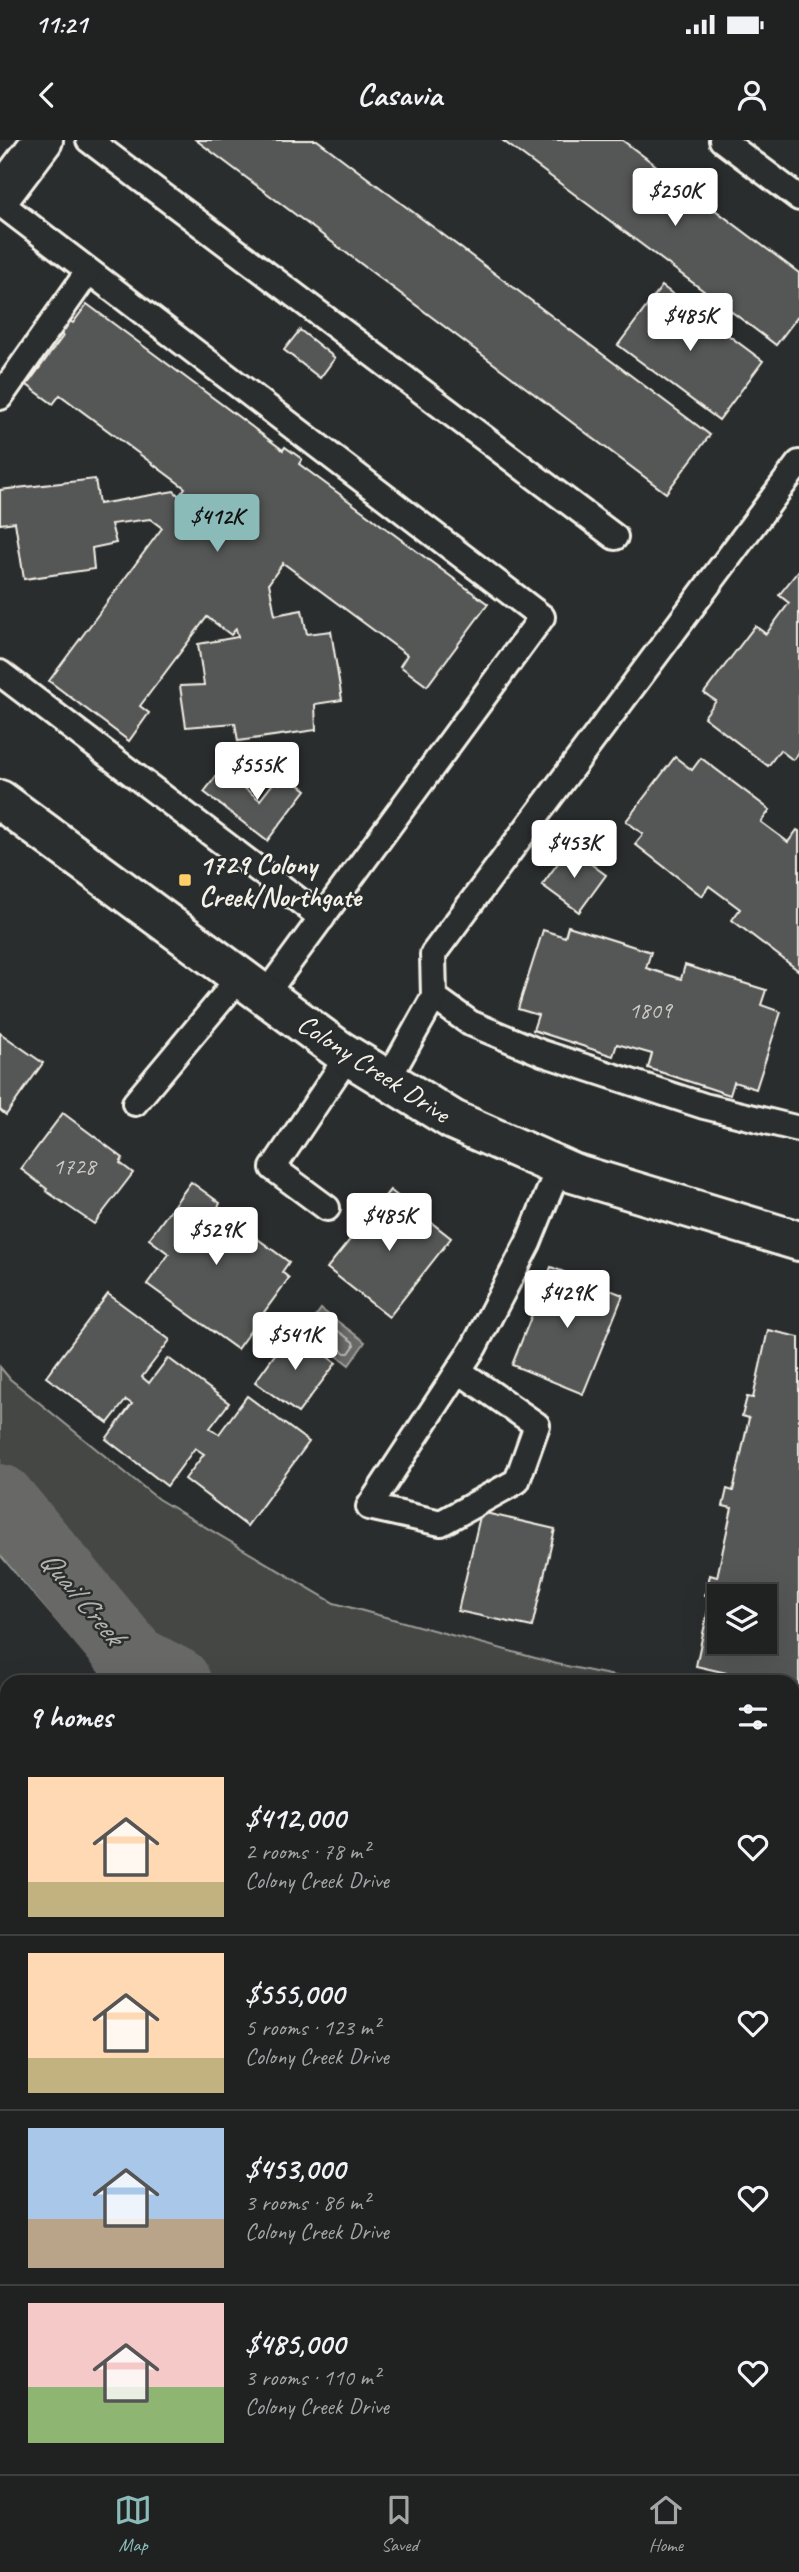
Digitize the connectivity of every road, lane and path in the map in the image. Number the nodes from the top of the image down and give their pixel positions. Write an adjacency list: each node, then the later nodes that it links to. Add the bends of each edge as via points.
1 (43, 140): 4 (street)
2 (89, 140): 10 (lane)
3 (722, 140): 5 (lane)
4 (0, 197)
5 (799, 198)
6 (0, 203): 7 (lane)
7 (88, 272): 8 (lane); 13 (lane, via 542,617)
8 (0, 397)
9 (799, 463): 15 (lane, via 433,954)
10 (615, 537)
11 (0, 673): 13 (lane)
12 (0, 800): 14 (street, Colony Creek Drive)
13 (322, 918): 14 (lane)
14 (252, 986): 16 (street, Colony Creek Drive); 18 (lane)
15 (434, 997): 17 (lane); 19 (lane, via 470,1023 542,1053 704,1106)
16 (348, 1056): 17 (street, Colony Creek Drive); 21 (lane, via 273,1168)
17 (387, 1081): 20 (street, Colony Creek Drive, via 453,1120)
18 (135, 1103)
19 (799, 1129)
20 (558, 1167): 22 (street, Colony Creek Drive); 23 (lane, via 528,1243)
21 (327, 1208)
22 (799, 1241)
23 (459, 1371): 23 (lane, via 414,1439 369,1507 441,1523 517,1482 537,1424)

